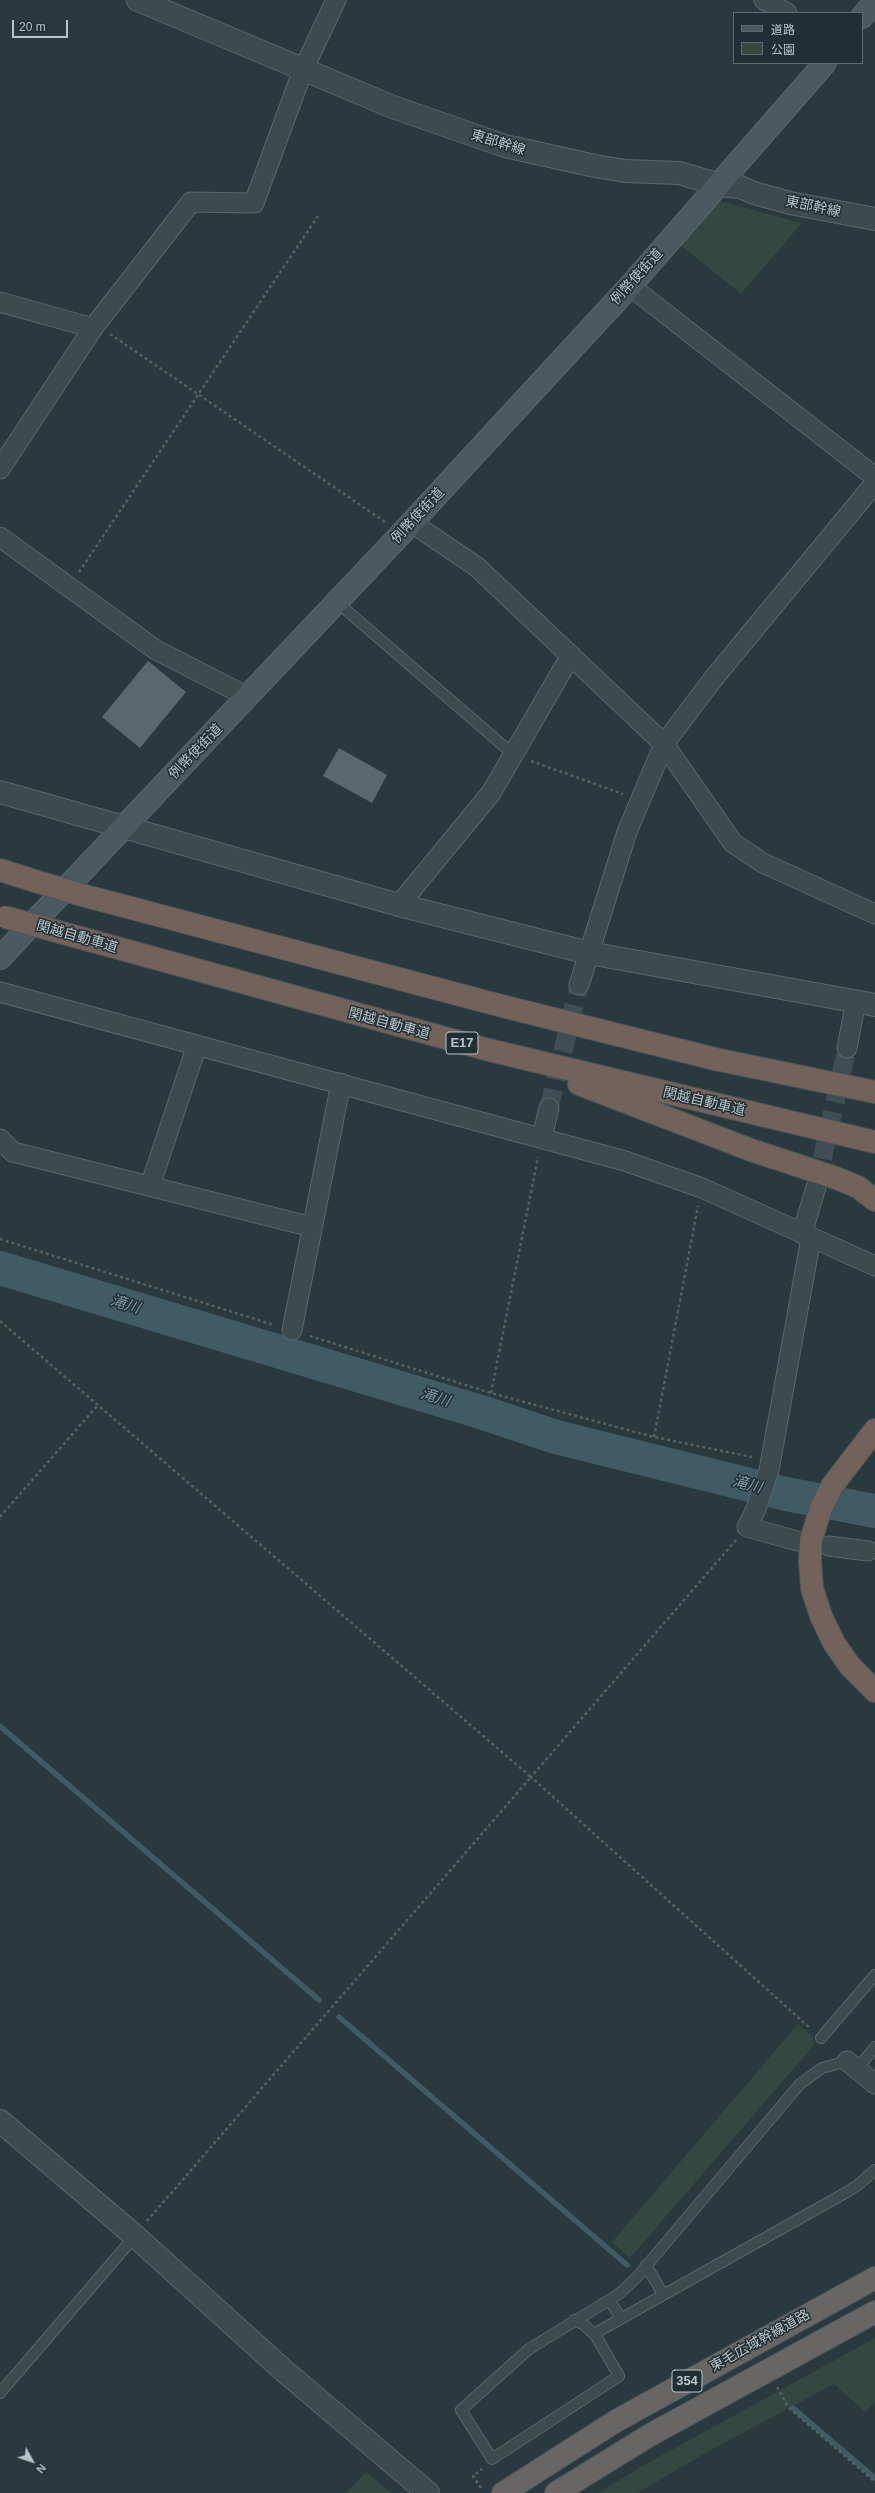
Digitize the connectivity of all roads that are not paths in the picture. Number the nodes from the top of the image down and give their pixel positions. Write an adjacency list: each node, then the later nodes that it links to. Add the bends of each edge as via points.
1 (138, 0): 8 (street, 東部幹線)
2 (336, 0): 8 (street)
3 (764, 0): 5 (street)
4 (875, 1): 6 (main road)
5 (785, 12)
6 (863, 16)
7 (824, 64): 9 (main road, 例幣使街道)
8 (303, 70): 9 (street, 東部幹線, via 393,106 505,146 625,171 679,173); 13 (street, via 254,203 191,202)
9 (720, 185): 10 (street, 東部幹線, via 740,186 754,193 790,203); 11 (main road, 例幣使街道)
10 (875, 219)
11 (630, 286): 15 (street); 17 (main road, 例幣使街道)
12 (0, 302): 13 (street)
13 (93, 328): 14 (street)
14 (0, 469)
15 (875, 477)
16 (875, 483): 22 (street, via 713,678)
17 (407, 528): 19 (main road, 例幣使街道); 20 (street, via 477,568)
18 (0, 537): 21 (street, via 156,650)
19 (338, 602): 21 (main road, 例幣使街道); 23 (lane)
20 (571, 655): 22 (street); 23 (street)
21 (248, 698): 25 (main road, 例幣使街道)
22 (664, 744): 28 (street, via 733,843 763,863); 30 (street, via 627,832)
23 (514, 755): 27 (street, via 491,793)
24 (0, 792): 25 (street)
25 (124, 826): 27 (street); 31 (main road, 例幣使街道)
26 (0, 870): 39 (highway, bridge, via 82,895 510,1008 715,1059)
27 (399, 905): 30 (street)
28 (875, 914)
29 (3, 916): 37 (highway, 関越自動車道 / E17, bridge)
30 (589, 952): 32 (street); 34 (street)
31 (0, 958)
32 (579, 985)
33 (0, 992): 35 (street)
34 (866, 1003): 36 (street)
35 (197, 1045): 38 (street); 44 (street)
36 (847, 1048)
37 (489, 1050): 43 (highway, 関越自動車道 / E17); 46 (highway, via 752,1150 836,1178 858,1187)
38 (341, 1083): 41 (street); 47 (street)
39 (875, 1092)
40 (549, 1108): 41 (street)
41 (542, 1137): 48 (street, via 625,1161 702,1188)
42 (0, 1139): 44 (street, via 13,1152)
43 (875, 1142)
44 (150, 1186): 47 (street)
45 (816, 1187): 48 (street)
46 (875, 1200)
47 (312, 1227): 50 (street)
48 (806, 1236): 49 (street); 52 (street, via 770,1466 756,1509 747,1527)
49 (875, 1266)
50 (292, 1330)
51 (875, 1430): 52 (highway, via 844,1467 821,1508)
52 (812, 1542): 53 (street); 54 (highway, via 812,1588 821,1616 834,1643 850,1666)
53 (868, 1551)
54 (875, 1691)
55 (875, 1975): 56 (lane)
56 (821, 2038)
57 (875, 2047): 58 (lane)
58 (852, 2065): 59 (street); 63 (lane, via 822,2068 800,2084)
59 (875, 2084)
60 (0, 2121): 62 (street)
61 (875, 2170): 65 (lane, via 847,2192)
62 (135, 2236): 71 (lane); 72 (street, via 282,2369)
63 (646, 2265): 65 (lane); 66 (lane, via 619,2294)
64 (875, 2278): 73 (highway, 東毛広域幹線道路 / 354, via 616,2421)
65 (663, 2294): 68 (lane)
66 (609, 2300): 68 (lane); 69 (lane)
67 (875, 2312): 74 (highway, 東毛広域幹線道路 / 354, via 650,2435)
68 (621, 2318): 70 (lane, via 599,2331)
69 (574, 2320): 70 (lane, via 583,2324); 70 (lane, via 513,2361 461,2410 492,2459 619,2376)
70 (596, 2336)
71 (0, 2394)
72 (428, 2493)
73 (503, 2493)
74 (556, 2493)

